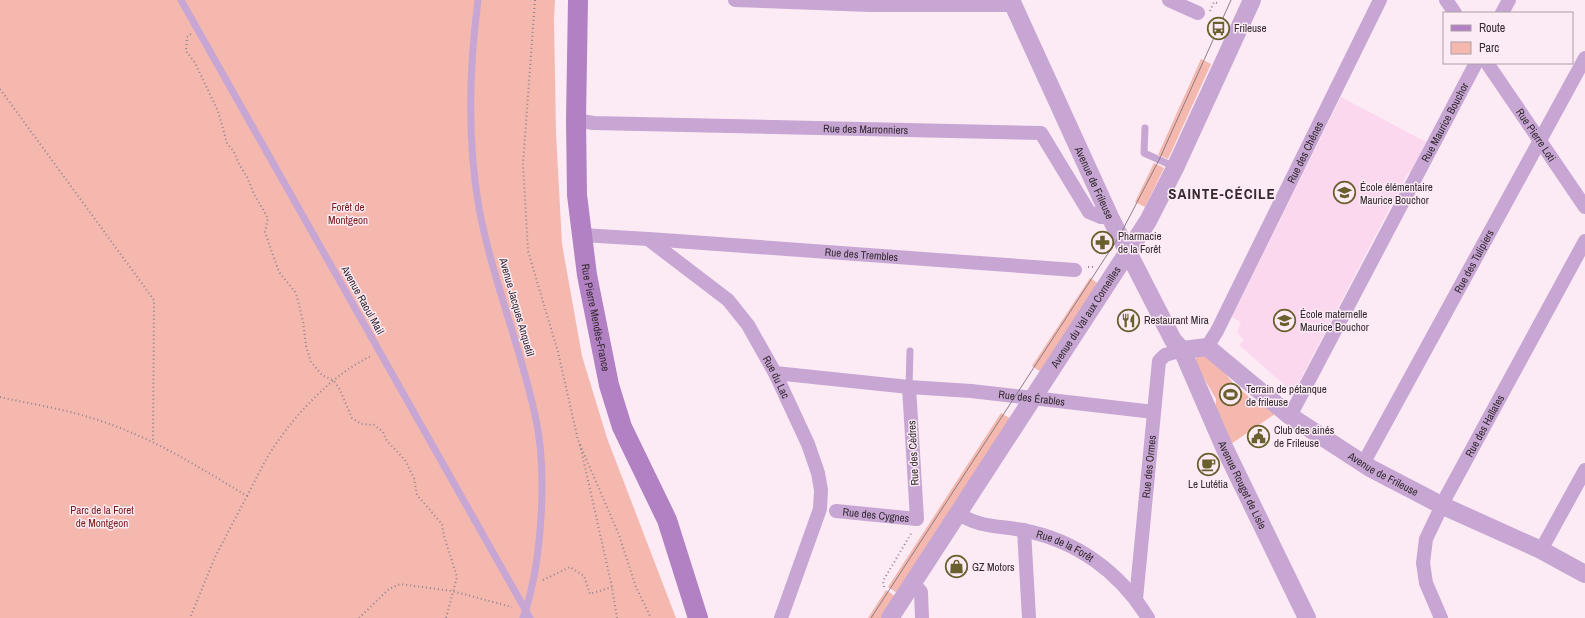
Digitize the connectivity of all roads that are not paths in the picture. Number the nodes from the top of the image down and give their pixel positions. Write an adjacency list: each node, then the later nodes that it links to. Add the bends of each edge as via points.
1 (182, 0): 47 (lane, Avenue Raoul Mail)
2 (478, 0): 47 (lane, Avenue Jacques Anquetil, via 470,95 472,155 487,246 536,417 541,480 541,518 536,571)
3 (578, 0): 17 (main road, Rue Pierre Mendès-France)
4 (735, 0): 10 (street, via 870,5)
5 (1169, 0): 13 (street)
6 (1252, 0): 20 (street, Avenue du Val aux Corneilles)
7 (1380, 0): 28 (street, Rue des Chênes, via 1221,324)
8 (1446, 0): 11 (street)
9 (1509, 0): 12 (street)
10 (1012, 3): 22 (street, Avenue de Frileuse)
11 (1453, 12)
12 (1503, 12)
13 (1204, 13)
14 (1585, 58): 19 (street, Rue des Tulipiers)
15 (1475, 64): 35 (street, Rue Maurice Bouchor)
16 (1488, 64): 19 (street, Rue Pierre Loti)
17 (576, 120): 22 (street, Rue des Marronniers, via 593,123 1041,133 1089,212 1101,217); 23 (main road, Rue Pierre Mendès-France, via 577,195)
18 (1145, 128): 20 (lane, via 1144,153)
19 (1540, 140): 21 (street, Rue Pierre Loti); 36 (street, Rue des Tulipiers)
20 (1175, 168): 26 (street, Avenue du Val aux Corneilles, via 1148,221)
21 (1585, 207)
22 (1110, 217): 26 (street, Avenue de Frileuse)
23 (582, 235): 24 (street); 50 (main road, Rue Pierre Mendès-France, via 587,275 609,385 622,427 667,520)
24 (648, 239): 27 (street, Rue des Trembles); 31 (street, Rue du Lac, via 728,300 748,325)
25 (1585, 241): 38 (street, Rue des Hallates)
26 (1128, 252): 29 (street, Avenue de Frileuse, via 1174,340); 33 (street, Avenue du Val aux Corneilles)
27 (1075, 270)
28 (1207, 347): 29 (street); 35 (street, Avenue de Frileuse)
29 (1182, 350): 34 (street, Rue des Ormes, via 1165,355 1159,361); 56 (street, Avenue Rouget de Lisle, via 1224,447)
30 (910, 351): 32 (lane)
31 (775, 373): 32 (street, Rue des Érables); 51 (street, Rue du Lac, via 808,444 821,490 820,509)
32 (909, 387): 33 (street, Rue des Érables); 41 (street, Rue des Cèdres)
33 (1033, 398): 34 (street, Rue des Érables); 40 (street, Avenue du Val aux Corneilles)
34 (1154, 412): 46 (street, Rue des Ormes)
35 (1290, 416): 36 (street, Avenue de Frileuse)
36 (1363, 464): 38 (street, Avenue de Frileuse)
37 (1585, 470): 43 (street)
38 (1442, 505): 43 (street, Avenue de Frileuse); 57 (street, Rue des Hallates, via 1426,539 1423,563 1426,583)
39 (836, 511): 41 (street, Rue des Cygnes)
40 (958, 513): 42 (street, Rue de la Forêt, via 977,523); 45 (street, Avenue du Val aux Corneilles)
41 (917, 519)
42 (1024, 530): 46 (street, Rue de la Forêt, via 1058,539 1084,552 1112,574); 54 (street)
43 (1541, 550): 44 (street, Avenue de Frileuse)
44 (1585, 574)
45 (913, 583): 52 (street, Avenue du Val aux Corneilles); 53 (street, via 921,592)
46 (1136, 599): 55 (street, Rue de la Forêt)
47 (526, 610): 48 (lane, Avenue Jacques Anquetil); 49 (lane, Avenue Raoul Mail)
48 (523, 618)
49 (530, 618)
50 (698, 618)
51 (781, 618)
52 (890, 618)
53 (922, 618)
54 (1029, 618)
55 (1148, 618)
56 (1307, 618)
57 (1440, 618)

